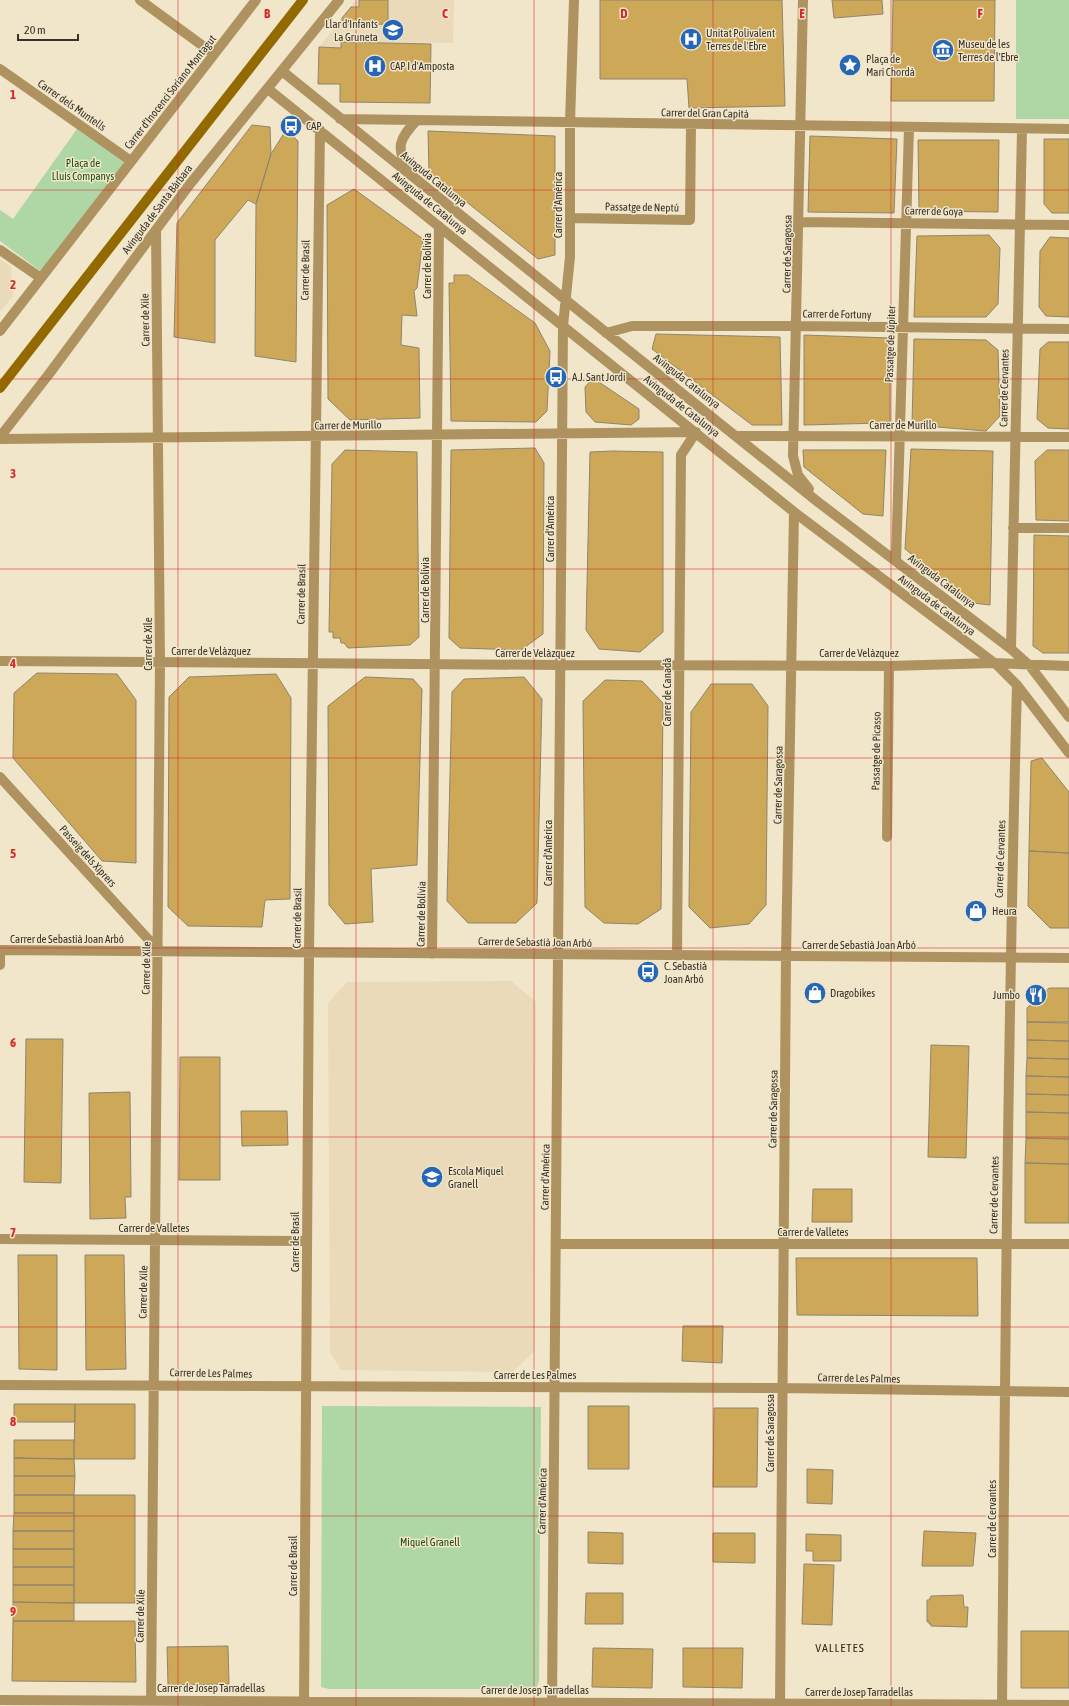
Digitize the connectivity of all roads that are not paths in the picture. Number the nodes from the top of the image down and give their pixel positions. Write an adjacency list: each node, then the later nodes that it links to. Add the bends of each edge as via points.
1 (140, 0): 7 (street)
2 (256, 0): 7 (street, Carrer d'Inocenci Soriano Montagut)
3 (303, 0): 39 (street, Avinguda de Santa Bàrbara)
4 (339, 0): 9 (street, Avinguda de Santa Bàrbara)
5 (574, 0): 13 (street, Carrer d'Amèrica)
6 (804, 0): 15 (street, Carrer de Saragossa)
7 (214, 54): 20 (street, Carrer d'Inocenci Soriano Montagut)
8 (0, 69): 20 (street, Carrer dels Muntells)
9 (282, 71): 10 (street, Avinguda de Santa Bàrbara); 11 (street, Avinguda Catalunya)
10 (268, 89): 19 (street, Avinguda de Catalunya); 28 (street, Avinguda de Santa Bàrbara)
11 (340, 119): 12 (street, Carrer del Gran Capità); 21 (street, Avinguda Catalunya)
12 (417, 120): 13 (street, Carrer del Gran Capità); 21 (street, via 403,135 400,149 402,159)
13 (570, 122): 14 (street, Carrer del Gran Capità); 22 (street, Carrer d'Amèrica)
14 (691, 125): 15 (street, Carrer del Gran Capità); 22 (street, Passatge de Neptú, via 690,220)
15 (802, 127): 16 (street, Carrer del Gran Capità); 23 (street, Carrer de Saragossa)
16 (909, 128): 17 (street, Carrer del Gran Capità); 24 (street, Passatge de Júpiter)
17 (1022, 129): 18 (street, Carrer del Gran Capità); 25 (street, Carrer de Cervantes)
18 (1069, 129)
19 (320, 130): 27 (street, Avinguda de Catalunya); 45 (street, Carrer de Brasil)
20 (131, 161): 30 (street, Carrer d'Inocenci Soriano Montagut)
21 (412, 177): 31 (street, Avinguda Catalunya)
22 (570, 218): 31 (street, Carrer d'Amèrica)
23 (799, 222): 24 (street, Carrer de Goya); 33 (street, Carrer de Saragossa)
24 (906, 223): 25 (street, Carrer de Goya); 34 (street, Passatge de Júpiter)
25 (1020, 224): 26 (street, Carrer de Goya); 35 (street, Carrer de Cervantes)
26 (1069, 225)
27 (439, 226): 32 (street, Avinguda de Catalunya); 42 (street, Carrer de Bolívia)
28 (156, 230): 49 (street, Avinguda de Santa Bàrbara); 50 (street, Carrer de Xile)
29 (0, 250): 30 (street)
30 (41, 278): 37 (street, Carrer d'Inocenci Soriano Montagut)
31 (566, 301): 32 (street, Carrer d'Amèrica); 38 (street, Avinguda Catalunya)
32 (563, 326): 40 (street, Avinguda de Catalunya); 41 (street, Carrer d'Amèrica)
33 (797, 326): 34 (street, Carrer de Fortuny); 38 (street, Carrer de Fortuny, via 632,326); 44 (street, Carrer de Saragossa)
34 (903, 327): 35 (street, Carrer de Fortuny); 46 (street, Passatge de Júpiter)
35 (1018, 328): 36 (street, Carrer de Fortuny); 47 (street, Carrer de Cervantes)
36 (1069, 329)
37 (0, 331)
38 (606, 333): 43 (street, Avinguda Catalunya)
39 (0, 388)
40 (696, 432): 41 (street, Carrer de Murillo); 52 (street, Avinguda de Catalunya); 63 (street, Carrer de Canadà, via 681,455)
41 (563, 435): 42 (street, Carrer de Murillo); 62 (street, Carrer d'Amèrica)
42 (438, 436): 45 (street, Carrer de Murillo); 61 (street, Carrer de Bolívia)
43 (737, 436): 44 (street, Carrer de Murillo); 51 (street, Avinguda Catalunya)
44 (794, 436): 46 (street, Carrer de Murillo); 51 (street, Carrer de Saragossa, via 793,456 798,475)
45 (314, 437): 50 (street, Carrer de Murillo); 59 (street, Carrer de Brasil)
46 (900, 437): 47 (street, Carrer de Murillo); 55 (street, Passatge de Júpiter)
47 (1015, 437): 48 (street, Carrer de Murillo); 53 (street, Carrer de Cervantes)
48 (1069, 437)
49 (0, 438): 50 (street, Carrer de Murillo)
50 (158, 438): 58 (street, Carrer de Xile)
51 (818, 502): 55 (street, Avinguda Catalunya)
52 (794, 512): 60 (street, Avinguda de Catalunya); 64 (street, Carrer de Saragossa)
53 (1014, 528): 54 (street); 56 (street, Carrer de Cervantes)
54 (1069, 528)
55 (896, 561): 56 (street, Avinguda Catalunya)
56 (1011, 648): 66 (street, Avinguda Catalunya)
57 (0, 661): 58 (street, Carrer de Velàzquez)
58 (160, 662): 59 (street, Carrer de Velàzquez); 74 (street, Carrer de Xile)
59 (312, 663): 61 (street, Carrer de Velàzquez); 75 (street, Carrer de Brasil)
60 (994, 663): 65 (street, Carrer de Velàzquez); 66 (street, Carrer de Velàzquez); 68 (street, Avinguda de Catalunya)
61 (436, 664): 62 (street, Carrer de Velàzquez); 76 (street, Carrer de Bolívia)
62 (561, 665): 63 (street, Carrer de Velàzquez); 77 (street, Carrer d'Amèrica)
63 (679, 665): 64 (street, Carrer de Velàzquez); 78 (street, Carrer de Canadà)
64 (792, 665): 65 (street, Carrer de Velàzquez); 79 (street, Carrer de Saragossa)
65 (889, 666): 72 (street, Passatge de Picasso)
66 (1030, 666): 67 (street, Carrer de Velàzquez); 69 (street, Avinguda Catalunya)
67 (1069, 666)
68 (1017, 685): 70 (street, Avinguda de Catalunya); 80 (street, Carrer de Cervantes)
69 (1069, 717)
70 (1069, 753)
71 (0, 777): 74 (street, Passeig dels Xiprers)
72 (887, 837)
73 (0, 950): 74 (street, Carrer de Sebastià Joan Arbó); 82 (street)
74 (159, 951): 75 (street, Carrer de Sebastià Joan Arbó); 84 (street, Carrer de Xile)
75 (309, 952): 76 (street, Carrer de Sebastià Joan Arbó); 85 (street, Carrer de Brasil)
76 (432, 954): 77 (street, Carrer de Sebastià Joan Arbó)
77 (559, 954): 78 (street, Carrer de Sebastià Joan Arbó); 86 (street, Carrer d'Amèrica)
78 (677, 956): 79 (street, Carrer de Sebastià Joan Arbó)
79 (786, 957): 80 (street, Carrer de Sebastià Joan Arbó); 87 (street, Carrer de Saragossa)
80 (1010, 958): 81 (street, Carrer de Sebastià Joan Arbó); 89 (street, Carrer de Cervantes)
81 (1069, 958)
82 (0, 965)
83 (0, 1239): 84 (street, Carrer de Valletes)
84 (156, 1240): 85 (street, Carrer de Valletes); 91 (street, Carrer de Xile)
85 (307, 1241): 92 (street, Carrer de Brasil)
86 (557, 1244): 87 (street, Carrer de Valletes); 93 (street, Carrer d'Amèrica)
87 (784, 1244): 89 (street, Carrer de Valletes); 94 (street, Carrer de Saragossa)
88 (1069, 1244): 89 (street, Carrer de Valletes)
89 (1005, 1245): 95 (street, Carrer de Cervantes)
90 (0, 1385): 91 (street, Carrer de Les Palmes)
91 (154, 1385): 92 (street, Carrer de Les Palmes); 98 (street, Carrer de Xile)
92 (306, 1386): 93 (street, Carrer de Les Palmes); 99 (street, Carrer de Brasil)
93 (555, 1387): 94 (street, Carrer de Les Palmes); 100 (street, Carrer d'Amèrica)
94 (783, 1388): 95 (street, Carrer de Les Palmes); 101 (street, Carrer de Saragossa)
95 (1004, 1392): 96 (street, Carrer de Les Palmes); 102 (street, Carrer de Cervantes)
96 (1069, 1392)
97 (0, 1700): 98 (street, Carrer de Josep Tarradellas)
98 (151, 1703): 99 (street, Carrer de Josep Tarradellas)
99 (304, 1703): 100 (street, Carrer de Josep Tarradellas)
100 (552, 1704): 101 (street, Carrer de Josep Tarradellas)
101 (780, 1705): 102 (street, Carrer de Josep Tarradellas)
102 (1002, 1705): 103 (street, Carrer de Josep Tarradellas)
103 (1069, 1705)

